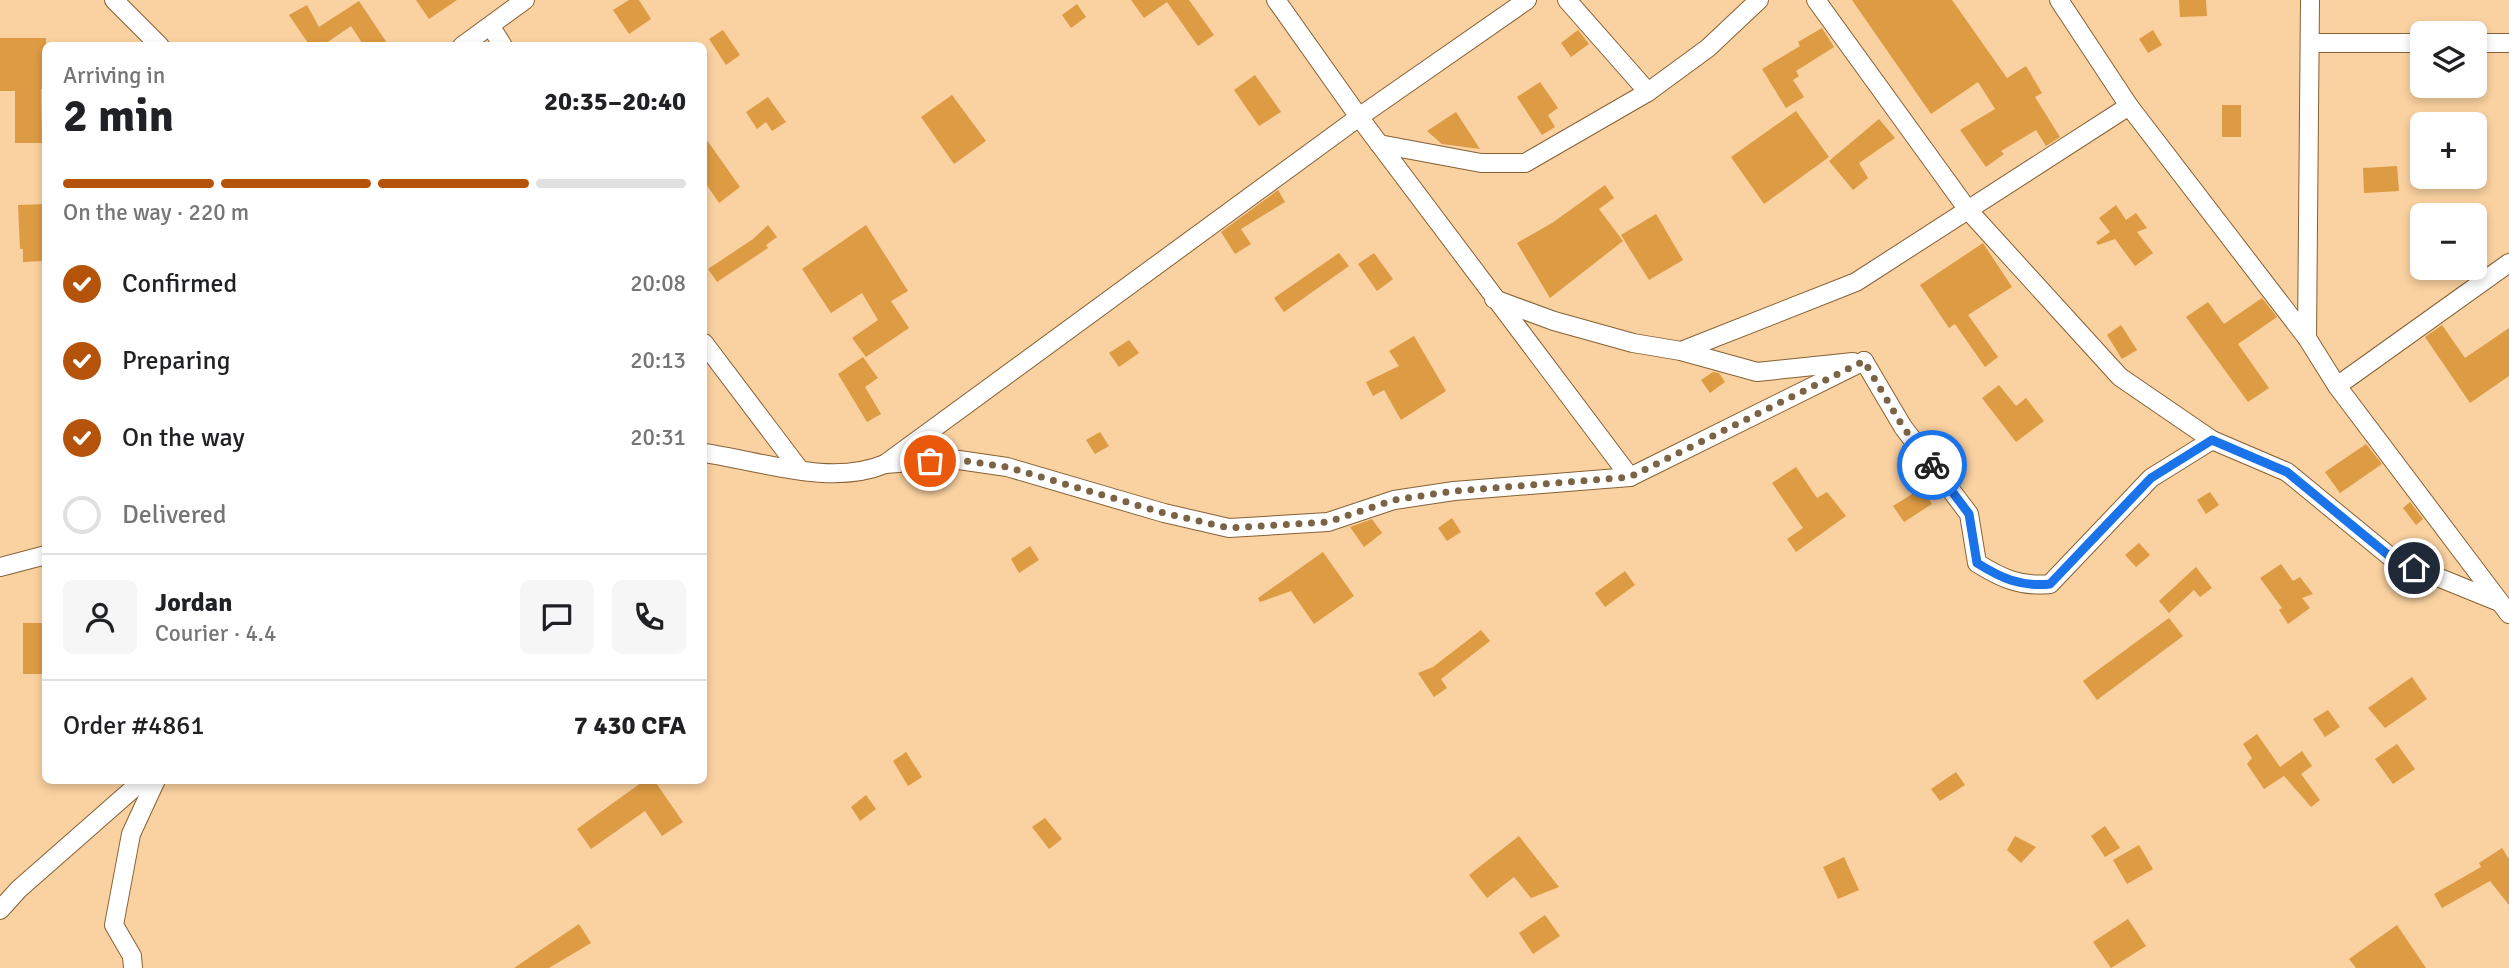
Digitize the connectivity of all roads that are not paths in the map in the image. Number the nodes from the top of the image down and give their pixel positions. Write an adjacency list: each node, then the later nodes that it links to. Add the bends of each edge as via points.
1 (114, 0): 11 (street)
2 (525, 0): 10 (street)
3 (1276, 0): 20 (street)
4 (1527, 0): 20 (street)
5 (1567, 0): 18 (street)
6 (1759, 0): 18 (street, via 1708,48)
7 (1816, 0): 22 (street)
8 (2059, 0): 19 (street)
9 (2310, 0): 14 (street)
10 (491, 27): 12 (street); 13 (street)
11 (156, 42)
12 (468, 42)
13 (500, 42)
14 (2310, 43): 15 (street); 25 (street)
15 (2410, 43)
16 (2487, 43): 17 (street)
17 (2509, 43)
18 (1648, 92): 21 (street, via 1525,163 1481,163)
19 (2129, 106): 22 (street); 25 (street)
20 (1359, 117): 21 (street); 32 (street)
21 (1378, 144): 24 (street)
22 (1968, 210): 27 (street, via 1856,282); 30 (street, via 2120,377)
23 (2509, 263): 29 (street)
24 (1494, 299): 27 (street, via 1567,325); 34 (street)
25 (2307, 338): 29 (street)
26 (707, 347): 33 (street)
27 (1681, 351): 28 (street, via 1757,372)
28 (1864, 361): 30 (street, via 1903,427 1969,514 1977,563 2006,581 2050,584 2151,478); 34 (street)
29 (2337, 386): 37 (street)
30 (2212, 440): 37 (street, via 2287,472 2393,559)
31 (707, 454): 33 (street)
32 (886, 464): 33 (street, via 864,473 838,475); 34 (street, via 952,459 1007,467 1229,528 1328,522 1394,500 1454,491)
33 (800, 470)
34 (1630, 477)
35 (42, 556): 36 (street)
36 (0, 567)
37 (2504, 608)
38 (138, 784): 40 (street)
39 (154, 784): 41 (street, via 131,834 114,925 132,956)
40 (0, 910)
41 (133, 968)

